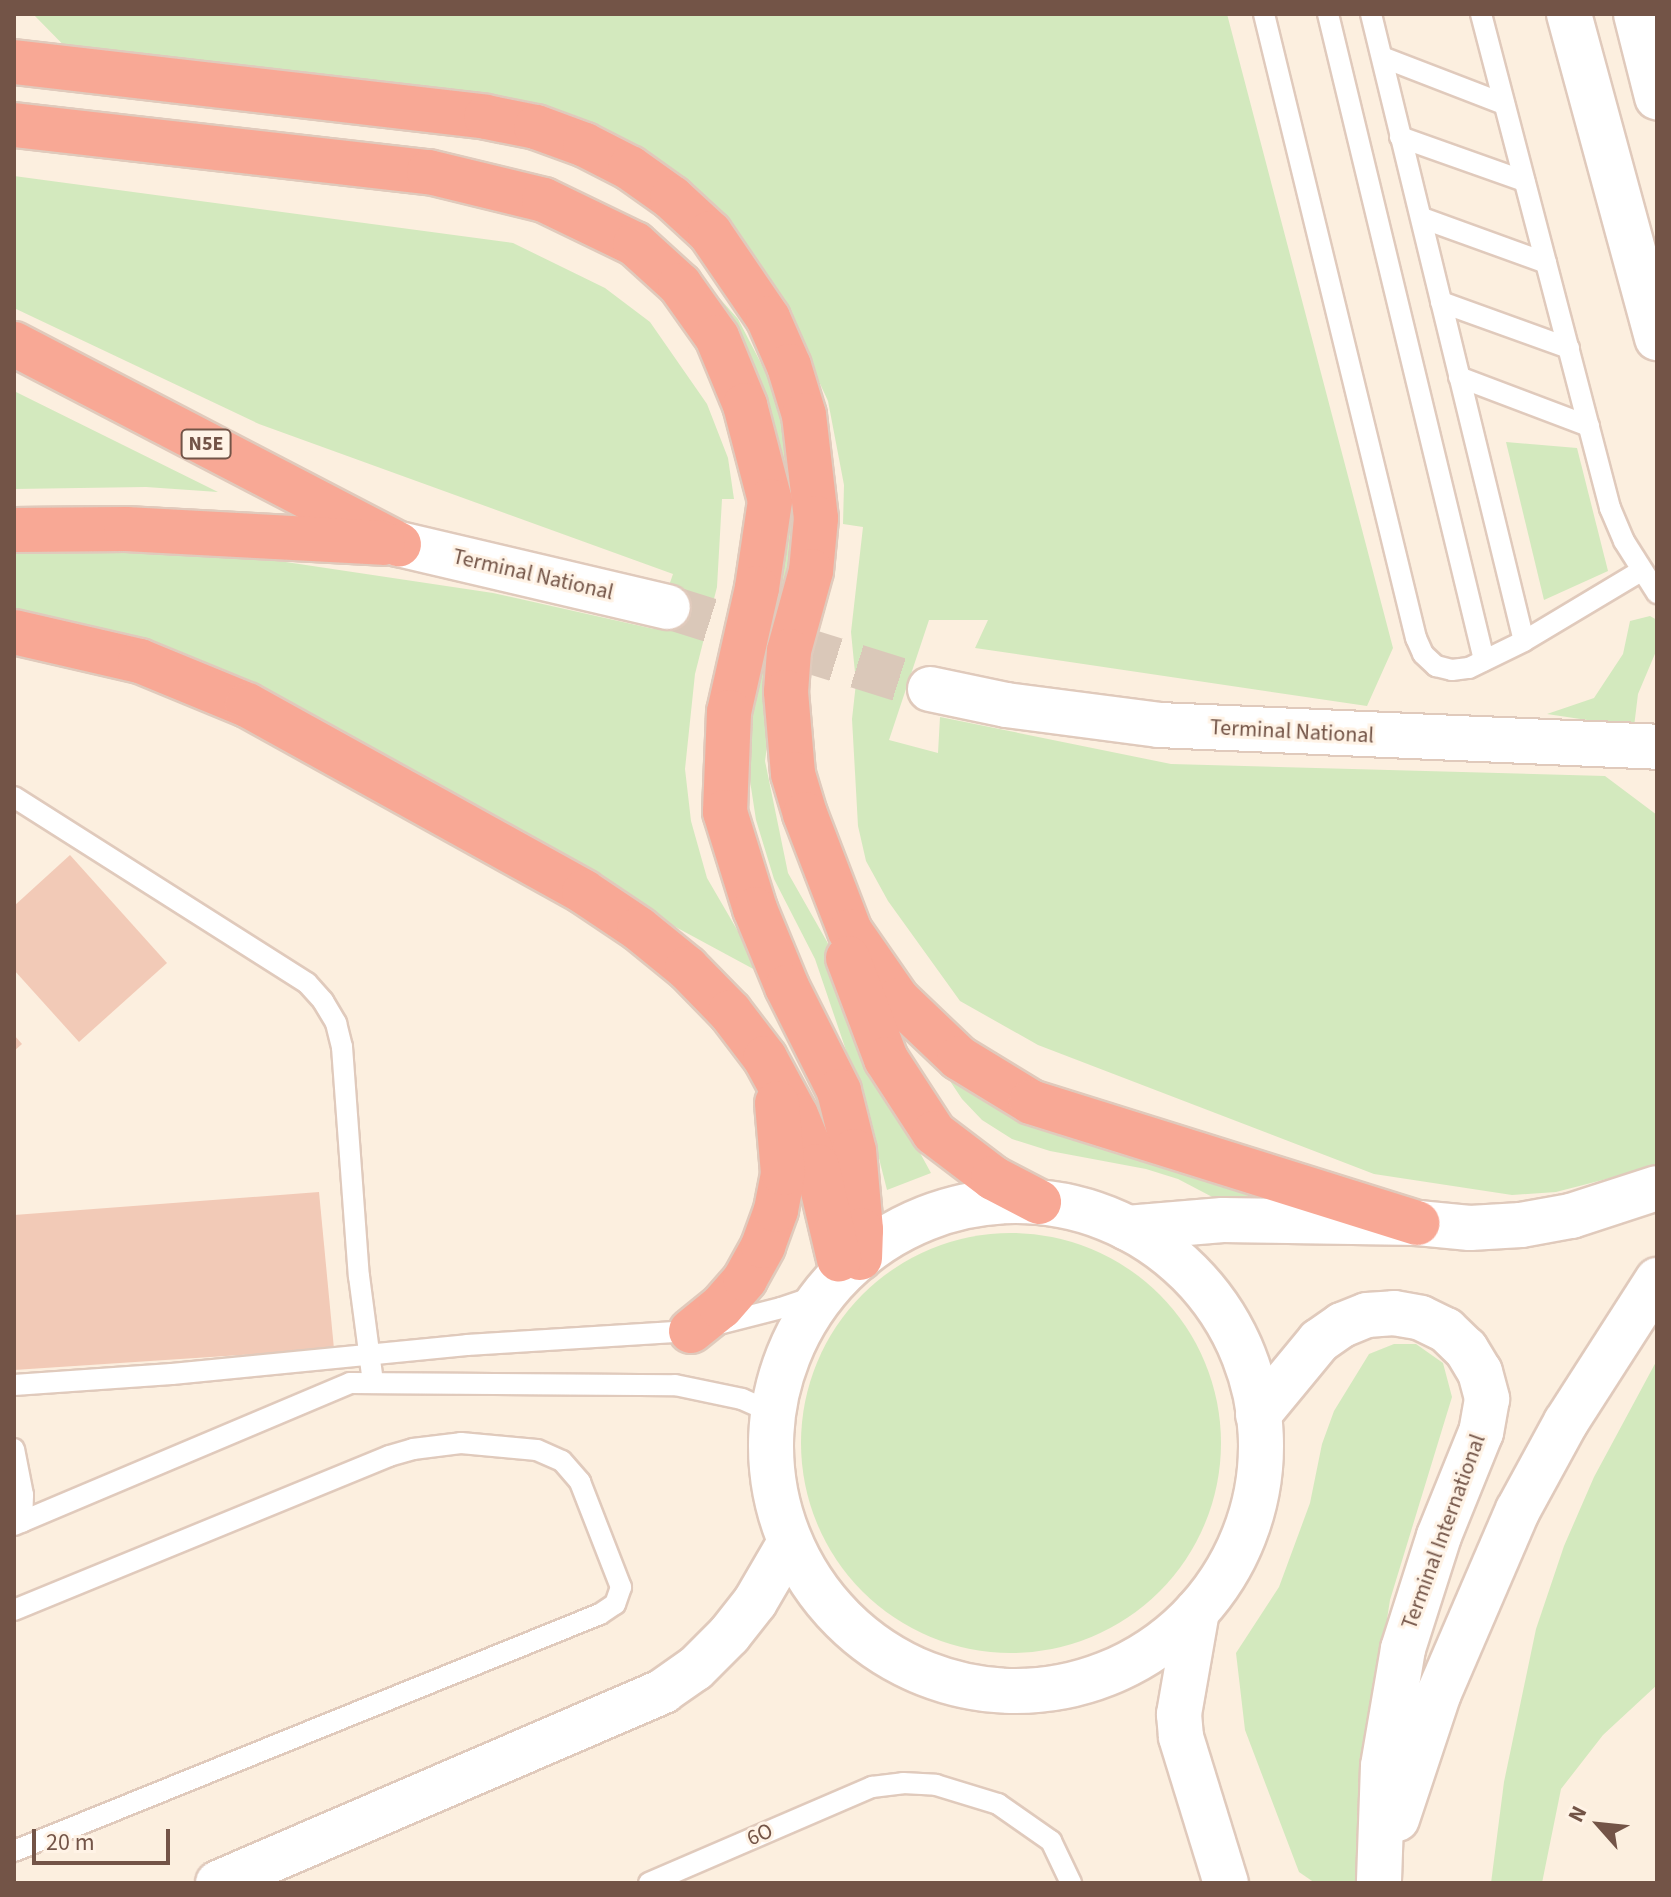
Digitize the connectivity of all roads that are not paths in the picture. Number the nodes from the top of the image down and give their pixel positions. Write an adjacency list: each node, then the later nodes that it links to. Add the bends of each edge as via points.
1 (1264, 14): 31 (lane, via 1416,638 1436,666 1469,668)
2 (1328, 14): 31 (lane)
3 (1371, 14): 8 (lane)
4 (1481, 14): 12 (lane)
5 (1569, 14): 19 (main road)
6 (1636, 14): 11 (main road)
7 (14, 33): 10 (highway)
8 (1382, 57): 12 (lane); 14 (lane)
9 (14, 62): 10 (highway)
10 (105, 73): 35 (highway, via 536,127 630,168 710,233 768,318 804,415 816,518 811,571 789,651 786,692 793,774)
11 (1657, 97)
12 (1504, 104): 15 (lane)
13 (14, 125): 41 (highway, via 429,172 544,200 635,244 680,285 717,337 745,405 770,501 729,712 725,812 755,909 839,1091 854,1151)
14 (1400, 137): 15 (lane); 16 (lane)
15 (1524, 181): 17 (lane)
16 (1422, 218): 17 (lane); 18 (lane)
17 (1546, 263): 21 (lane)
18 (1441, 302): 21 (lane); 22 (lane)
19 (1657, 338)
20 (14, 344): 25 (highway, N5E)
21 (1569, 348): 23 (lane)
22 (1459, 377): 23 (lane); 30 (lane)
23 (1589, 426): 26 (lane, via 1610,508)
24 (14, 530): 25 (highway, via 126,529)
25 (399, 544): 28 (main road, Terminal National / N5E)
26 (1641, 571): 27 (lane); 30 (lane)
27 (1657, 593)
28 (668, 607)
29 (14, 632): 36 (highway, via 84,645 194,681 247,705 584,892 687,968)
30 (1524, 641): 31 (lane)
31 (1484, 660)
32 (930, 689): 33 (main road, Terminal National, via 1006,705 1159,725)
33 (1657, 747)
34 (14, 797): 44 (lane, via 307,983 323,1001 342,1047)
35 (821, 852): 38 (highway, via 823,891 886,1059 934,1133 993,1178); 39 (highway, via 850,931 898,1000 959,1058 1031,1102)
36 (765, 1058): 41 (highway, via 817,1166); 43 (highway, via 782,1135 783,1173 776,1210 745,1279)
37 (1657, 1188): 39 (main road, via 1571,1216 1521,1225)
38 (1039, 1202): 40 (main road, via 1084,1210); 41 (main road, via 944,1212 895,1234)
39 (1418, 1223): 40 (main road, via 1223,1220)
40 (1127, 1228): 48 (main road, via 1183,1266 1206,1291 1241,1350)
41 (842, 1275): 43 (lane, via 781,1308); 47 (main road, via 809,1315 786,1362)
42 (1657, 1280): 59 (main road, via 1566,1422 1482,1588 1429,1720)
43 (691, 1331): 44 (lane)
44 (370, 1354): 45 (lane); 46 (lane)
45 (373, 1383): 47 (lane, via 675,1385 742,1399); 50 (lane, via 350,1383 317,1394)
46 (14, 1385)
47 (773, 1413): 51 (main road, via 775,1492)
48 (1258, 1415): 53 (main road, via 1259,1462 1249,1520 1225,1573); 59 (main road, Terminal International, via 1319,1341 1354,1320 1394,1313 1446,1330 1480,1372 1487,1399 1481,1432 1439,1536 1403,1649 1383,1766)
49 (14, 1449): 50 (lane, via 23,1495)
50 (18, 1524)
51 (790, 1542): 53 (main road, via 825,1600 863,1639 897,1662 974,1689 1042,1690 1095,1678 1144,1654); 55 (main road, via 729,1635 663,1691)
52 (14, 1610): 54 (lane, via 389,1456 461,1443 537,1450 562,1461 580,1482 621,1587 615,1604 600,1614)
53 (1197, 1611): 58 (main road, via 1179,1714 1181,1737)
54 (14, 1851)
55 (218, 1883)
56 (649, 1883): 57 (lane, 6O, via 872,1787 914,1784 998,1804 1051,1841)
57 (1071, 1883)
58 (1226, 1883)
59 (1379, 1883)

